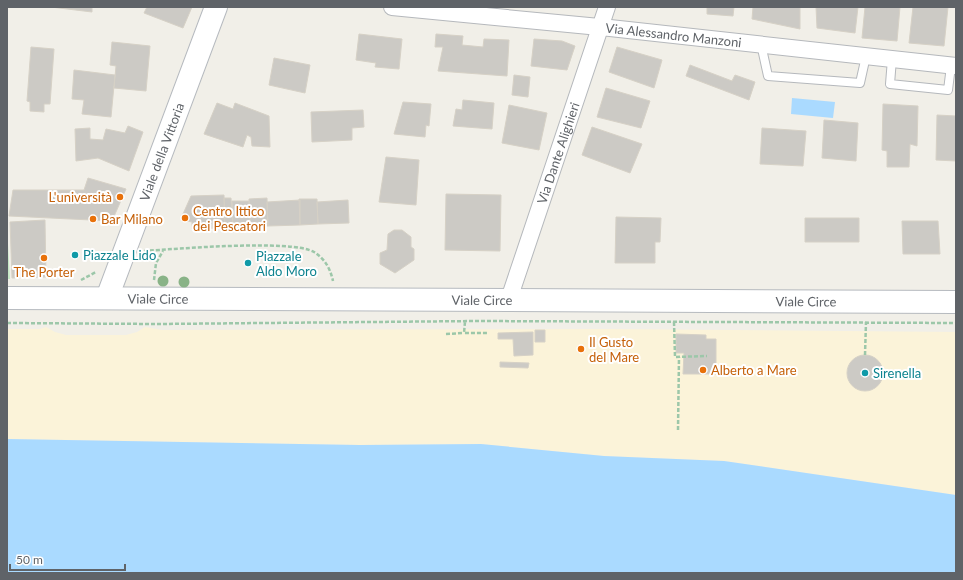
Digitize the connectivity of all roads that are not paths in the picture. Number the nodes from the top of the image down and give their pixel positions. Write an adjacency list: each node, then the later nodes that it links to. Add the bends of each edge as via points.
1 (216, 7): 11 (street, Viale della Vittoria)
2 (392, 7): 4 (street, Via Alessandro Manzoni)
3 (607, 7): 5 (street, Via Dante Alighieri)
4 (426, 9): 5 (street, Via Alessandro Manzoni)
5 (601, 27): 6 (street, Via Alessandro Manzoni); 12 (street, Via Dante Alighieri)
6 (761, 44): 7 (street, Via Alessandro Manzoni); 7 (lane, via 768,76 860,83)
7 (866, 56): 8 (street, Via Alessandro Manzoni)
8 (892, 59): 9 (street, Via Alessandro Manzoni); 9 (lane, via 890,84 948,90)
9 (954, 66)
10 (7, 298): 11 (street, Viale Circe)
11 (107, 298): 12 (street, Viale Circe)
12 (509, 299): 13 (street, Viale Circe)
13 (956, 302)

